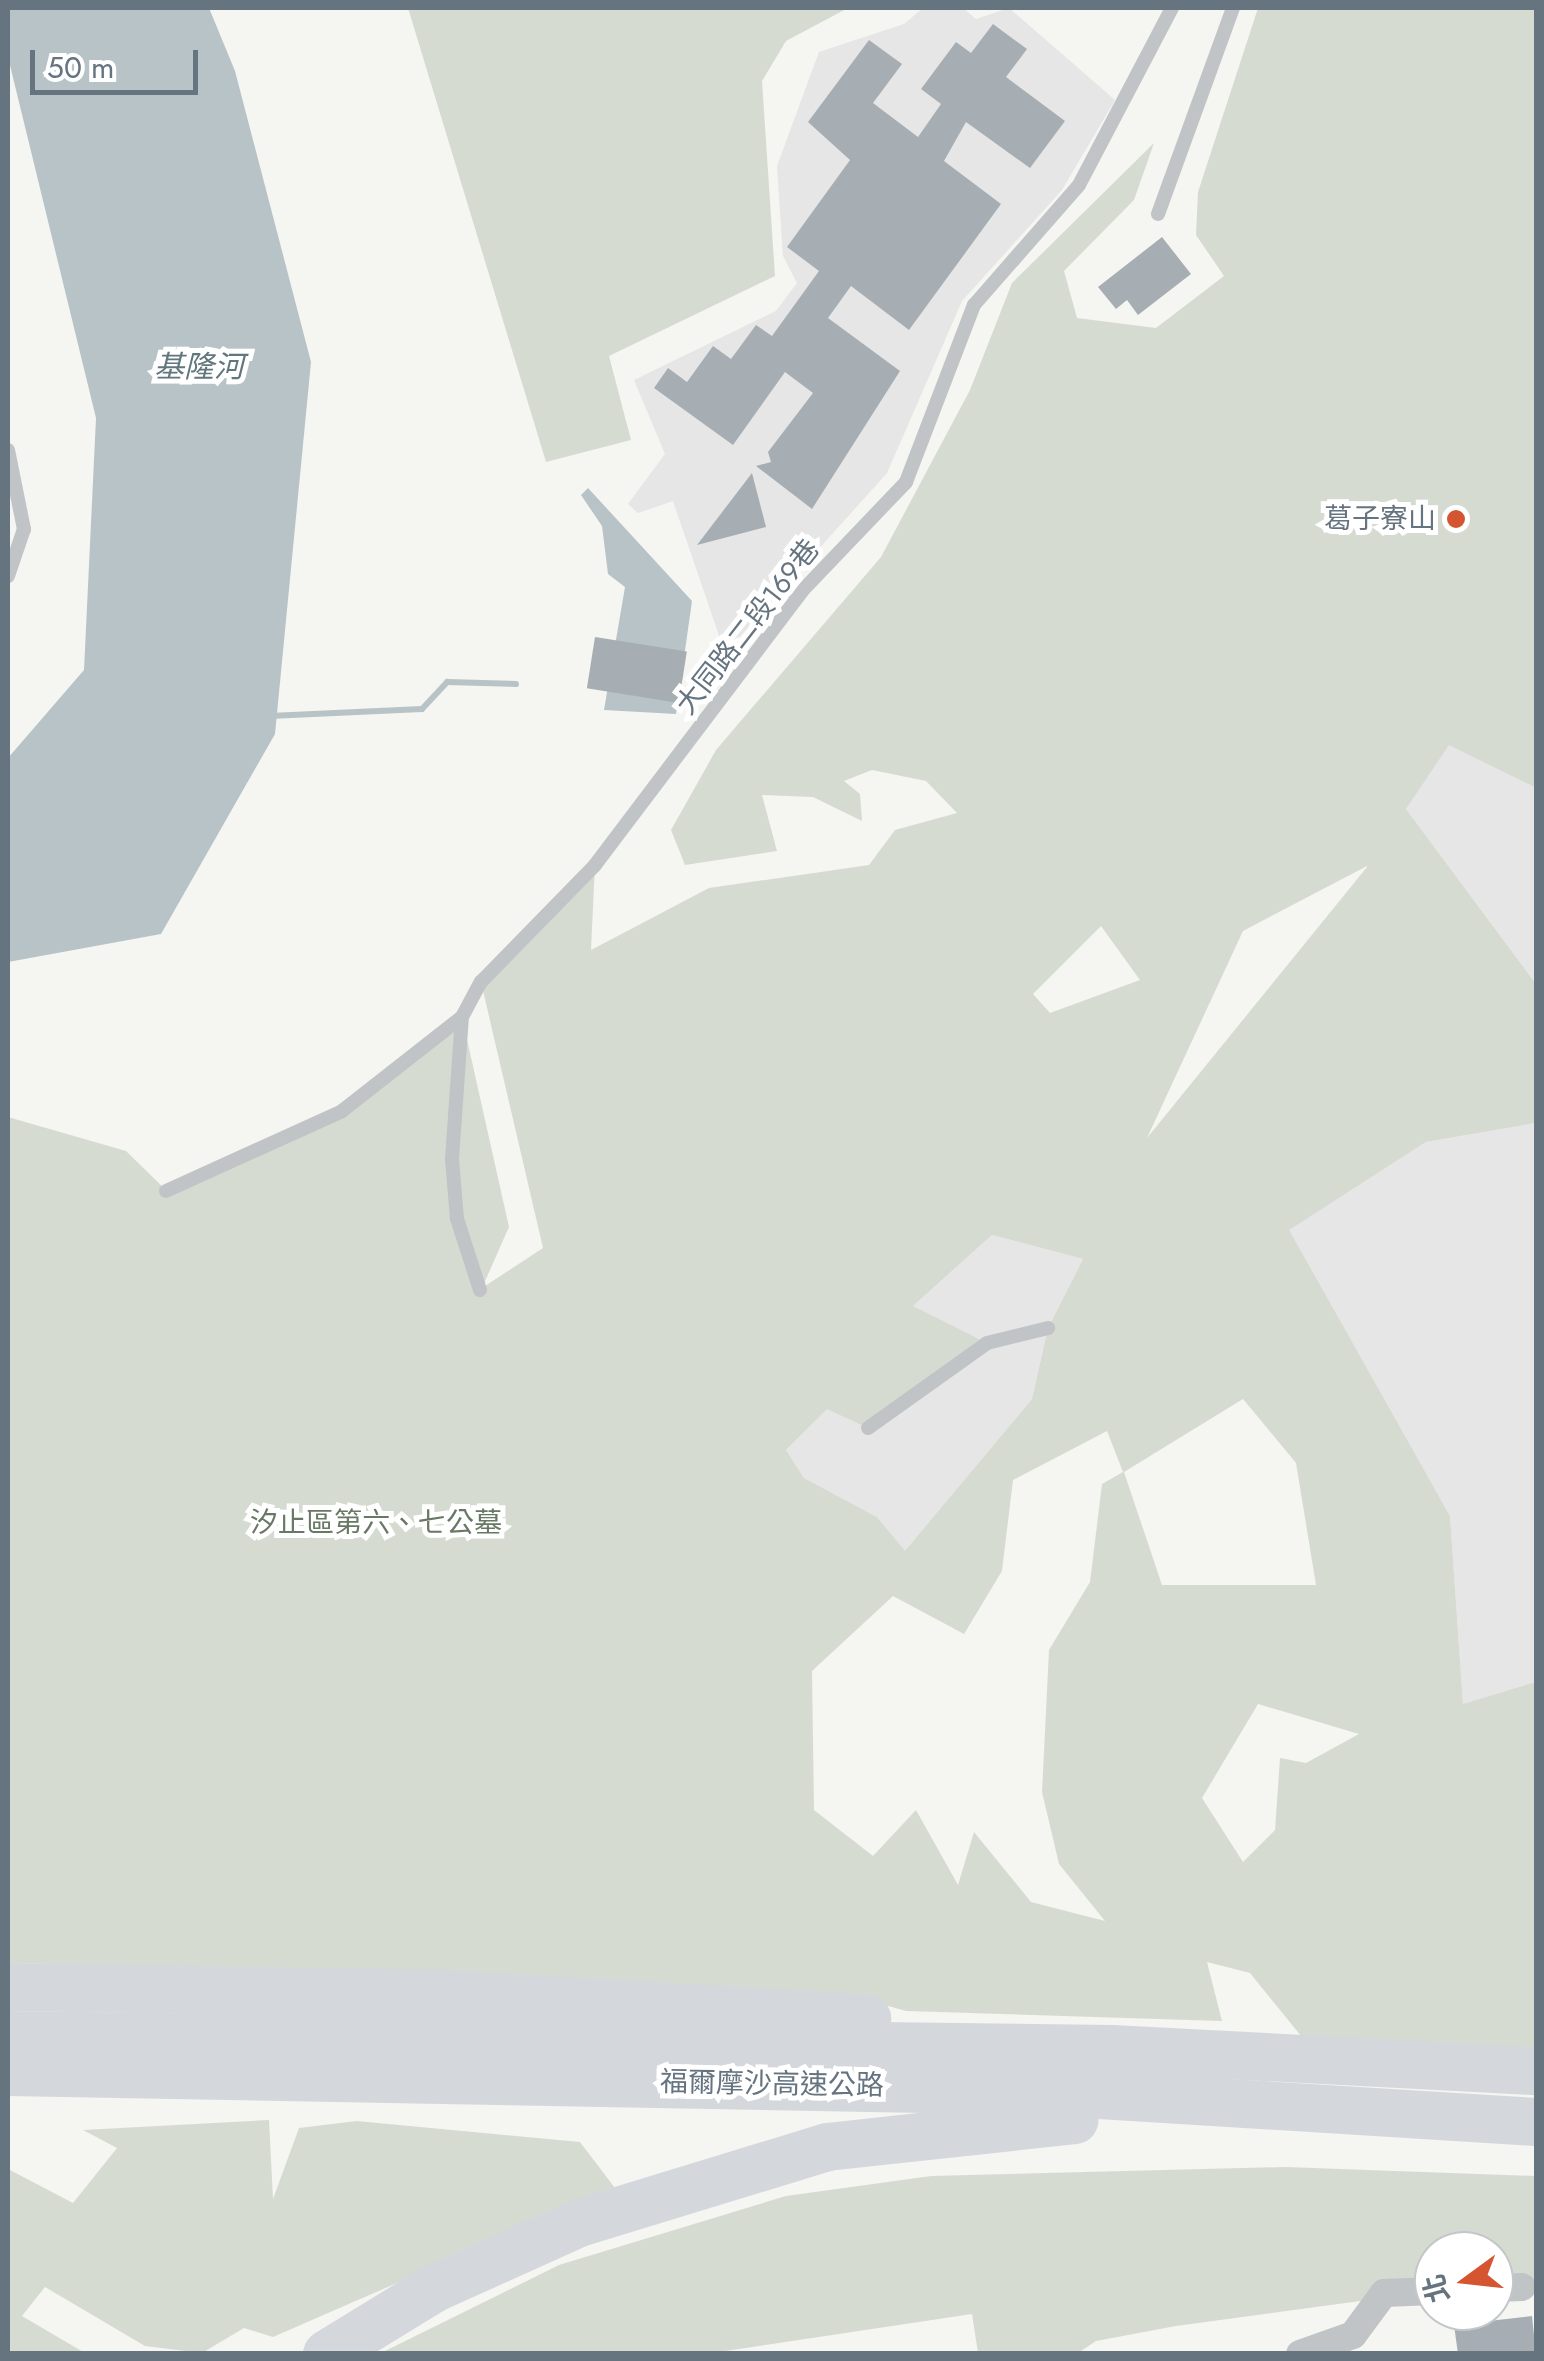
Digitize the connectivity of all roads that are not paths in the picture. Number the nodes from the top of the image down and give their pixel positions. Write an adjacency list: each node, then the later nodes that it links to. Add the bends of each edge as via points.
1 (1172, 8): 6 (lane, 大同路二段169巷, via 1079,185 974,304 906,482 802,591 640,808 480,982)
2 (1233, 8): 3 (lane)
3 (1158, 214)
4 (8, 450): 5 (lane, via 24,528)
5 (8, 576)
6 (462, 1017): 7 (lane, via 342,1112); 8 (lane, 大同路二段169巷, via 452,1159 457,1218)
7 (166, 1192)
8 (480, 1290)
9 (1048, 1328): 10 (lane, via 986,1343)
10 (868, 1428)
11 (8, 1986): 13 (highway, via 445,1994 847,2016 942,2025)
12 (8, 2035): 13 (highway, 福爾摩沙高速公路)
13 (1006, 2049): 14 (highway, 福爾摩沙高速公路)
14 (1536, 2071)
15 (8, 2072): 16 (highway, 福爾摩沙高速公路)
16 (1222, 2101): 17 (highway, 福爾摩沙高速公路); 19 (highway, via 827,2147 579,2222 433,2288)
17 (1536, 2122)
18 (1414, 2291): 20 (street, via 1384,2292 1353,2335)
19 (327, 2354)
20 (1300, 2354)

